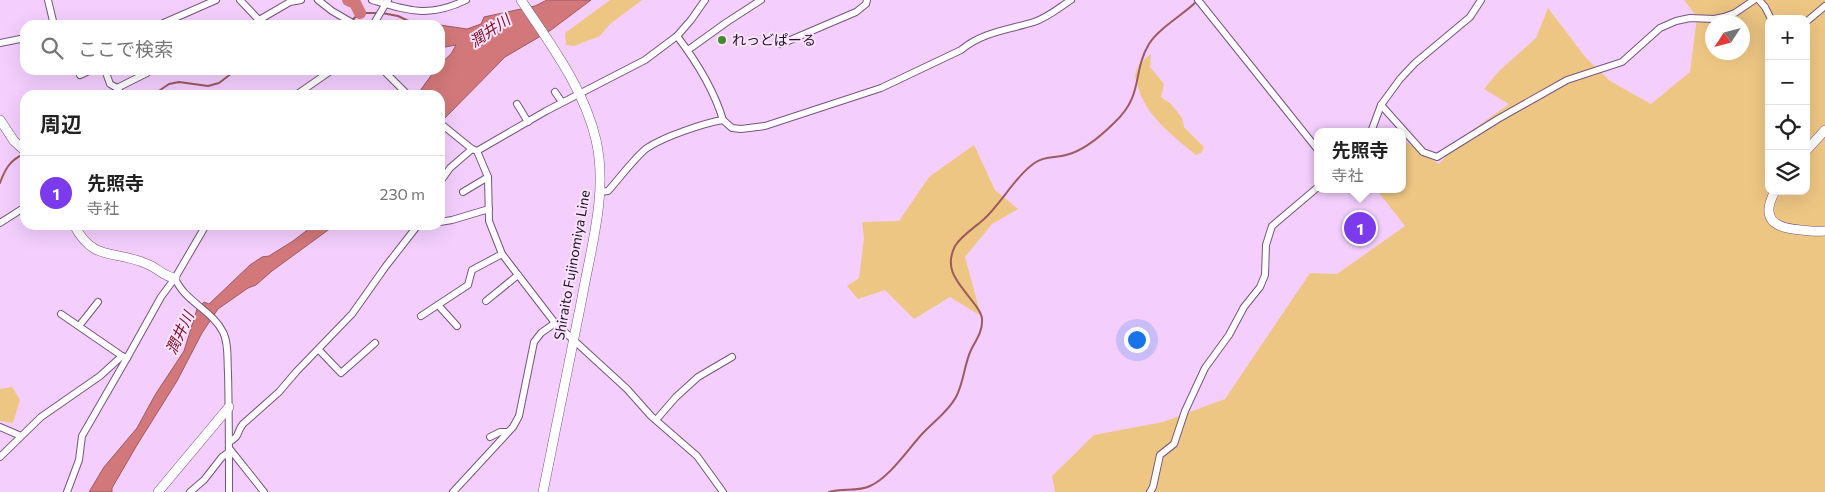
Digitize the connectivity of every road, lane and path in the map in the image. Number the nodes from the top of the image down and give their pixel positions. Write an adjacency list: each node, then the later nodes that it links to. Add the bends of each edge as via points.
1 (48, 0): 21 (street)
2 (216, 0): 22 (street)
3 (240, 0): 4 (street, via 259,20 290,2)
4 (300, 0)
5 (318, 0): 23 (street)
6 (372, 0): 17 (street)
7 (466, 0): 17 (street, via 447,8 421,12)
8 (521, 0): 38 (main road, Shiraito Fujinomiya Line)
9 (705, 0): 25 (street)
10 (762, 0): 29 (street)
11 (867, 0): 28 (street, via 856,12)
12 (1071, 0): 43 (street, via 1036,21 991,33 881,88 765,126 732,128)
13 (1198, 0): 50 (street)
14 (1481, 0): 41 (street, via 1470,17 1415,63)
15 (1754, 0): 49 (street, via 1724,17 1683,20 1660,28 1622,62 1567,80 1437,157 1423,152)
16 (1759, 0): 19 (street)
17 (387, 2): 24 (street)
18 (1825, 6): 20 (street)
19 (1769, 15)
20 (1810, 19)
21 (53, 20)
22 (170, 20)
23 (348, 20)
24 (376, 20)
25 (678, 36): 29 (street); 38 (street, via 645,60)
26 (20, 39): 27 (street)
27 (0, 43)
28 (781, 44)
29 (688, 50): 43 (street)
30 (106, 75): 34 (street, via 110,84)
31 (143, 75): 34 (street)
32 (325, 75): 35 (street)
33 (388, 75): 36 (street)
34 (117, 88)
35 (303, 90)
36 (403, 90)
37 (555, 92): 39 (street)
38 (579, 93): 39 (street); 58 (main road, Shiraito Fujinomiya Line, via 596,140)
39 (562, 102): 44 (street, via 548,114)
40 (517, 104): 44 (street)
41 (1381, 105): 46 (street); 47 (street)
42 (0, 120): 51 (main road)
43 (723, 120): 58 (street, via 713,121 646,149 608,191)
44 (528, 122): 52 (street)
45 (445, 127): 52 (street)
46 (1373, 128)
47 (1402, 128)
48 (1825, 130): 53 (main road)
49 (1406, 133)
50 (1314, 145)
51 (20, 146)
52 (474, 150): 54 (street); 55 (street)
53 (1807, 150)
54 (445, 175)
55 (488, 177): 57 (street); 60 (street)
56 (1314, 190): 100 (street, via 1272,226 1266,245 1265,275 1260,287 1206,368 1174,444 1160,455)
57 (463, 192)
58 (600, 192): 79 (main road, Shiraito Fujinomiya Line)
59 (1773, 195): 67 (main road, via 1769,210 1776,225 1790,230)
60 (489, 209): 62 (street); 68 (street, via 489,221)
61 (20, 210): 63 (street)
62 (445, 221)
63 (0, 223)
64 (77, 230): 70 (main road, via 92,248 148,264)
65 (203, 230): 70 (street)
66 (414, 230): 81 (street, via 352,314)
67 (1825, 232)
68 (502, 254): 69 (street); 73 (street, via 472,270 468,285)
69 (518, 275): 71 (street); 76 (street)
70 (175, 278): 82 (street); 84 (street, via 179,288 223,332 227,345)
71 (486, 301)
72 (98, 302): 77 (street)
73 (438, 305): 75 (street); 78 (street)
74 (61, 314): 77 (street)
75 (421, 316)
76 (555, 323): 79 (street); 87 (street, via 534,342 518,416)
77 (79, 326): 82 (street)
78 (457, 326)
79 (574, 340): 85 (street); 98 (main road, Shiraito Fujinomiya Line)
80 (375, 343): 81 (street, via 341,374)
81 (318, 350): 90 (street, via 279,392 243,424)
82 (124, 357): 88 (street, via 41,417); 92 (street, via 82,436 79,460)
83 (732, 357): 85 (street, via 698,377)
84 (229, 407): 90 (street); 93 (main road)
85 (656, 420): 99 (street, via 697,456)
86 (0, 427): 88 (street)
87 (508, 432): 89 (street); 97 (street)
88 (21, 436): 91 (street)
89 (490, 437)
90 (229, 447): 94 (street, via 204,480); 95 (street); 96 (street)
91 (0, 457)
92 (67, 492)
93 (158, 492)
94 (190, 492)
95 (229, 492)
96 (264, 492)
97 (453, 492)
98 (543, 492)
99 (723, 492)
100 (1150, 492)

